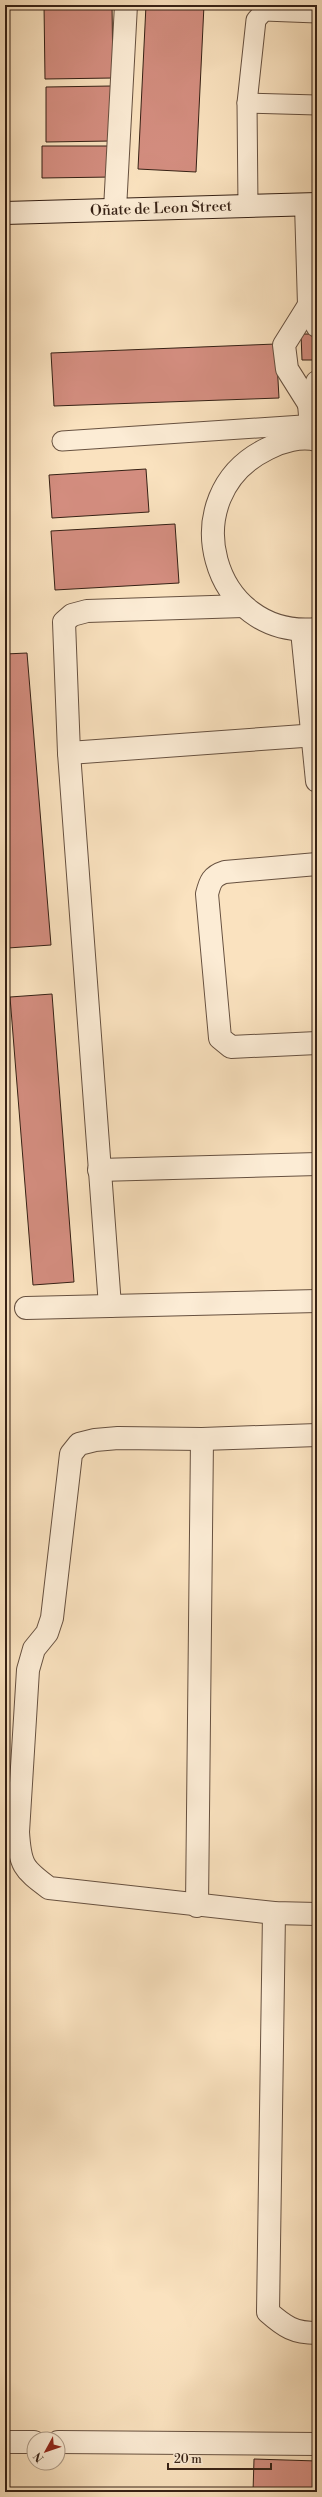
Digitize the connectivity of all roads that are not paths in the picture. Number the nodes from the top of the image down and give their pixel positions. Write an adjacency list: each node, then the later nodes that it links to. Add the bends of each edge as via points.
1 (126, 5): 7 (street)
2 (317, 13): 3 (lane, via 264,11 256,20)
3 (247, 104): 4 (lane); 6 (lane)
4 (317, 105)
5 (311, 204): 6 (street, Oñate de Leon Street); 9 (street)
6 (248, 206): 7 (street, Oñate de Leon Street)
7 (115, 209): 8 (street, Oñate de Leon Street)
8 (5, 213)
9 (309, 305): 10 (street); 12 (street, via 284,345 287,369)
10 (317, 326)
11 (317, 382): 12 (street)
12 (313, 426): 13 (lane); 14 (street, via 251,456 228,480 214,512 212,546 222,579)
13 (62, 441)
14 (243, 606): 15 (street, via 271,623); 17 (street, via 87,611 72,615 64,622)
15 (310, 630): 16 (street)
16 (315, 735): 17 (street); 18 (street)
17 (69, 753): 22 (street)
18 (317, 781)
19 (317, 864): 20 (street, via 224,872 216,875 211,881 207,894 220,1038 231,1047)
20 (317, 1043)
21 (317, 1164): 22 (street)
22 (99, 1170): 24 (street)
23 (317, 1301): 24 (street)
24 (110, 1306): 25 (street)
25 (26, 1308)
26 (317, 1435): 27 (street)
27 (202, 1439): 28 (street); 28 (street, via 95,1440 79,1444 71,1454 52,1618 47,1632 34,1650 28,1670 18,1832 20,1858 30,1874 49,1888)
28 (197, 1906): 29 (street)
29 (274, 1913): 30 (street); 31 (street, via 268,2312 282,2325 300,2333)
30 (317, 1914)
31 (317, 2333)
32 (5, 2442): 33 (street)
33 (26, 2442)
34 (66, 2442): 35 (street)
35 (317, 2444)

